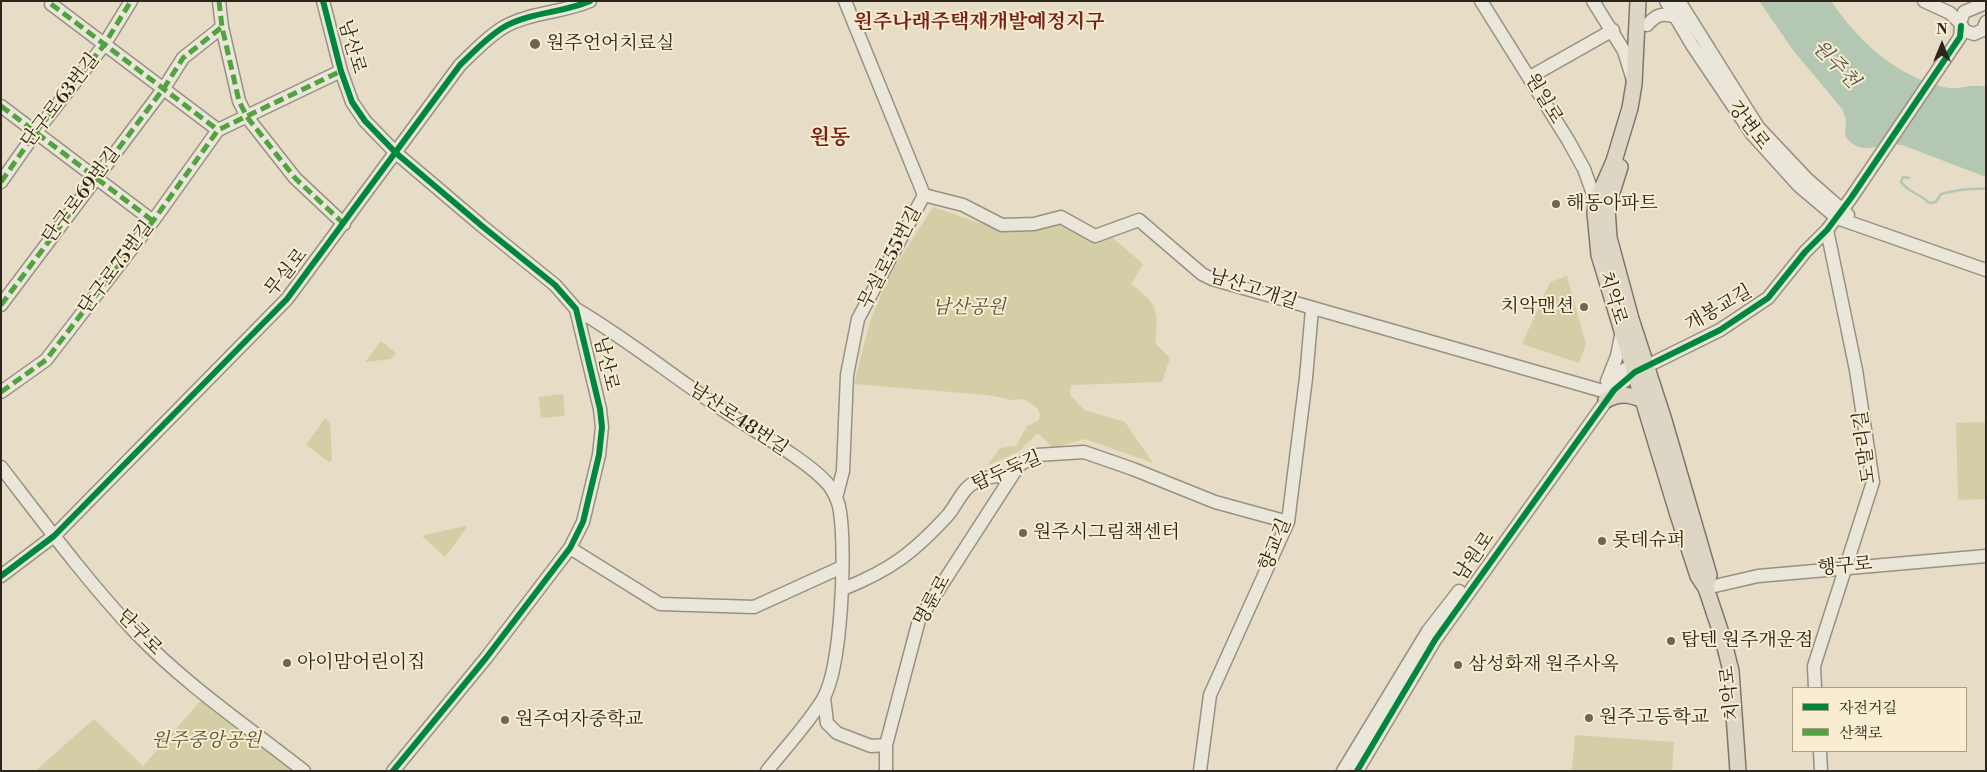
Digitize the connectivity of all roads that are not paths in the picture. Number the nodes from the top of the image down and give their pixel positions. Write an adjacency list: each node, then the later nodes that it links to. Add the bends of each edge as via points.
1 (131, 1): 20 (street, 단구로63번길)
2 (219, 1): 18 (street)
3 (323, 1): 21 (street, 남산로)
4 (590, 1): 14 (street, 무실로, via 574,8)
5 (845, 1): 32 (street, 무실로55번길)
6 (1481, 1): 22 (street, 원일로)
7 (1593, 1): 19 (street)
8 (1638, 1): 17 (main road, 치악로)
9 (1646, 1): 17 (main road, 치악로)
10 (1666, 1): 15 (street, 강변로)
11 (1679, 1): 34 (street, 강변로, via 1758,127)
12 (1924, 1): 16 (street)
13 (52, 4): 20 (street, 단구로63번길)
14 (558, 6): 29 (street, 무실로, via 506,26 488,38 460,65)
15 (1676, 17): 17 (street, via 1668,14 1655,16); 34 (street, 강변로, via 1752,134 1799,186)
16 (1976, 21): 34 (street, 개봉교길)
17 (1643, 26): 19 (street); 23 (main road, 치악로); 43 (main road, 치악로, via 1645,79 1607,208 1607,223)
18 (222, 27): 24 (street, 단구로69번길, via 183,58); 26 (street)
19 (1615, 34): 22 (street); 23 (street)
20 (104, 45): 24 (street); 28 (street, 단구로63번길)
21 (342, 71): 26 (street); 29 (street, 남산로, via 352,102 365,122)
22 (1530, 77): 33 (street, 원일로, via 1584,169)
23 (1634, 84): 33 (main road, 치악로, via 1623,134)
24 (164, 88): 27 (street); 30 (street, 단구로69번길)
25 (1, 106): 28 (street)
26 (247, 117): 27 (street); 36 (street, via 295,178)
27 (218, 130): 35 (street, 단구로75번길)
28 (36, 132): 30 (street); 31 (street, 단구로63번길)
29 (396, 153): 36 (street, 무실로); 40 (street, 남산로, via 555,285)
30 (96, 176): 35 (street); 39 (street, 단구로69번길)
31 (1, 182)
32 (924, 195): 41 (street, 남산고개길, via 963,205 1002,225 1034,224 1061,217 1096,236 1139,220 1202,274); 49 (street, 무실로55번길, via 858,319 847,375 843,470)
33 (1596, 202): 42 (main road, 치악로, via 1599,255)
34 (1840, 214): 37 (street, 개봉교길); 38 (street, 강변로, via 1856,224)
35 (153, 221): 44 (street, 단구로75번길, via 46,360)
36 (344, 224): 51 (street, 무실로, via 287,299)
37 (1827, 230): 43 (street, 개봉교길, via 1768,298 1757,306 1720,330); 55 (street, 도말리길, via 1856,370 1873,482)
38 (1986, 270)
39 (1, 305)
40 (576, 309): 49 (street, 남산로48번길, via 802,462 828,484); 52 (street, 남산로, via 602,427 592,488 583,522)
41 (1312, 309): 45 (street, 남산고개길, via 1496,359); 50 (street, 향교길)
42 (1622, 331): 43 (main road, 치악로); 45 (street)
43 (1639, 365): 45 (street, 남원로); 46 (main road, 치악로); 57 (main road, 치악로, via 1665,426 1709,575)
44 (1, 392)
45 (1604, 395): 46 (main road, via 1634,396); 68 (street, 남원로, via 1428,632); 69 (street, 남원로, via 1436,640)
46 (1643, 400): 57 (main road, 치악로, via 1698,576)
47 (1, 467): 51 (street, 단구로)
48 (1011, 474): 50 (street, 탑두둑길, via 1019,465 1037,456 1084,452 1133,468 1215,502); 58 (street, 탑두둑길, via 978,481 961,494 950,512 898,563); 61 (street, 명륜로, via 919,620)
49 (836, 498): 54 (street, 남산로48번길, via 840,512)
50 (1288, 522): 67 (street, 향교길, via 1210,695)
51 (54, 536): 56 (street, 무실로); 63 (street, 단구로, via 153,649)
52 (570, 548): 54 (street, via 660,604 754,608); 64 (street, 남산로, via 486,658)
53 (1986, 556): 55 (street, 행구로)
54 (842, 567): 58 (street, 남산로48번길)
55 (1846, 567): 57 (street, 행구로, via 1758,576); 59 (street, 도말리길, via 1814,666)
56 (1, 576)
57 (1706, 588): 70 (main road, 치악로, via 1724,639 1731,671)
58 (843, 589): 60 (street, 남산로48번길, via 833,667)
59 (1815, 687)
60 (824, 698): 61 (street, via 828,723 837,733 871,746); 65 (street, 남산로48번길)
61 (886, 745): 66 (street, 명륜로)
62 (1820, 752): 71 (street)
63 (304, 771)
64 (393, 771)
65 (767, 771)
66 (886, 771)
67 (1200, 771)
68 (1343, 771)
69 (1356, 771)
70 (1738, 771)
71 (1821, 771)

